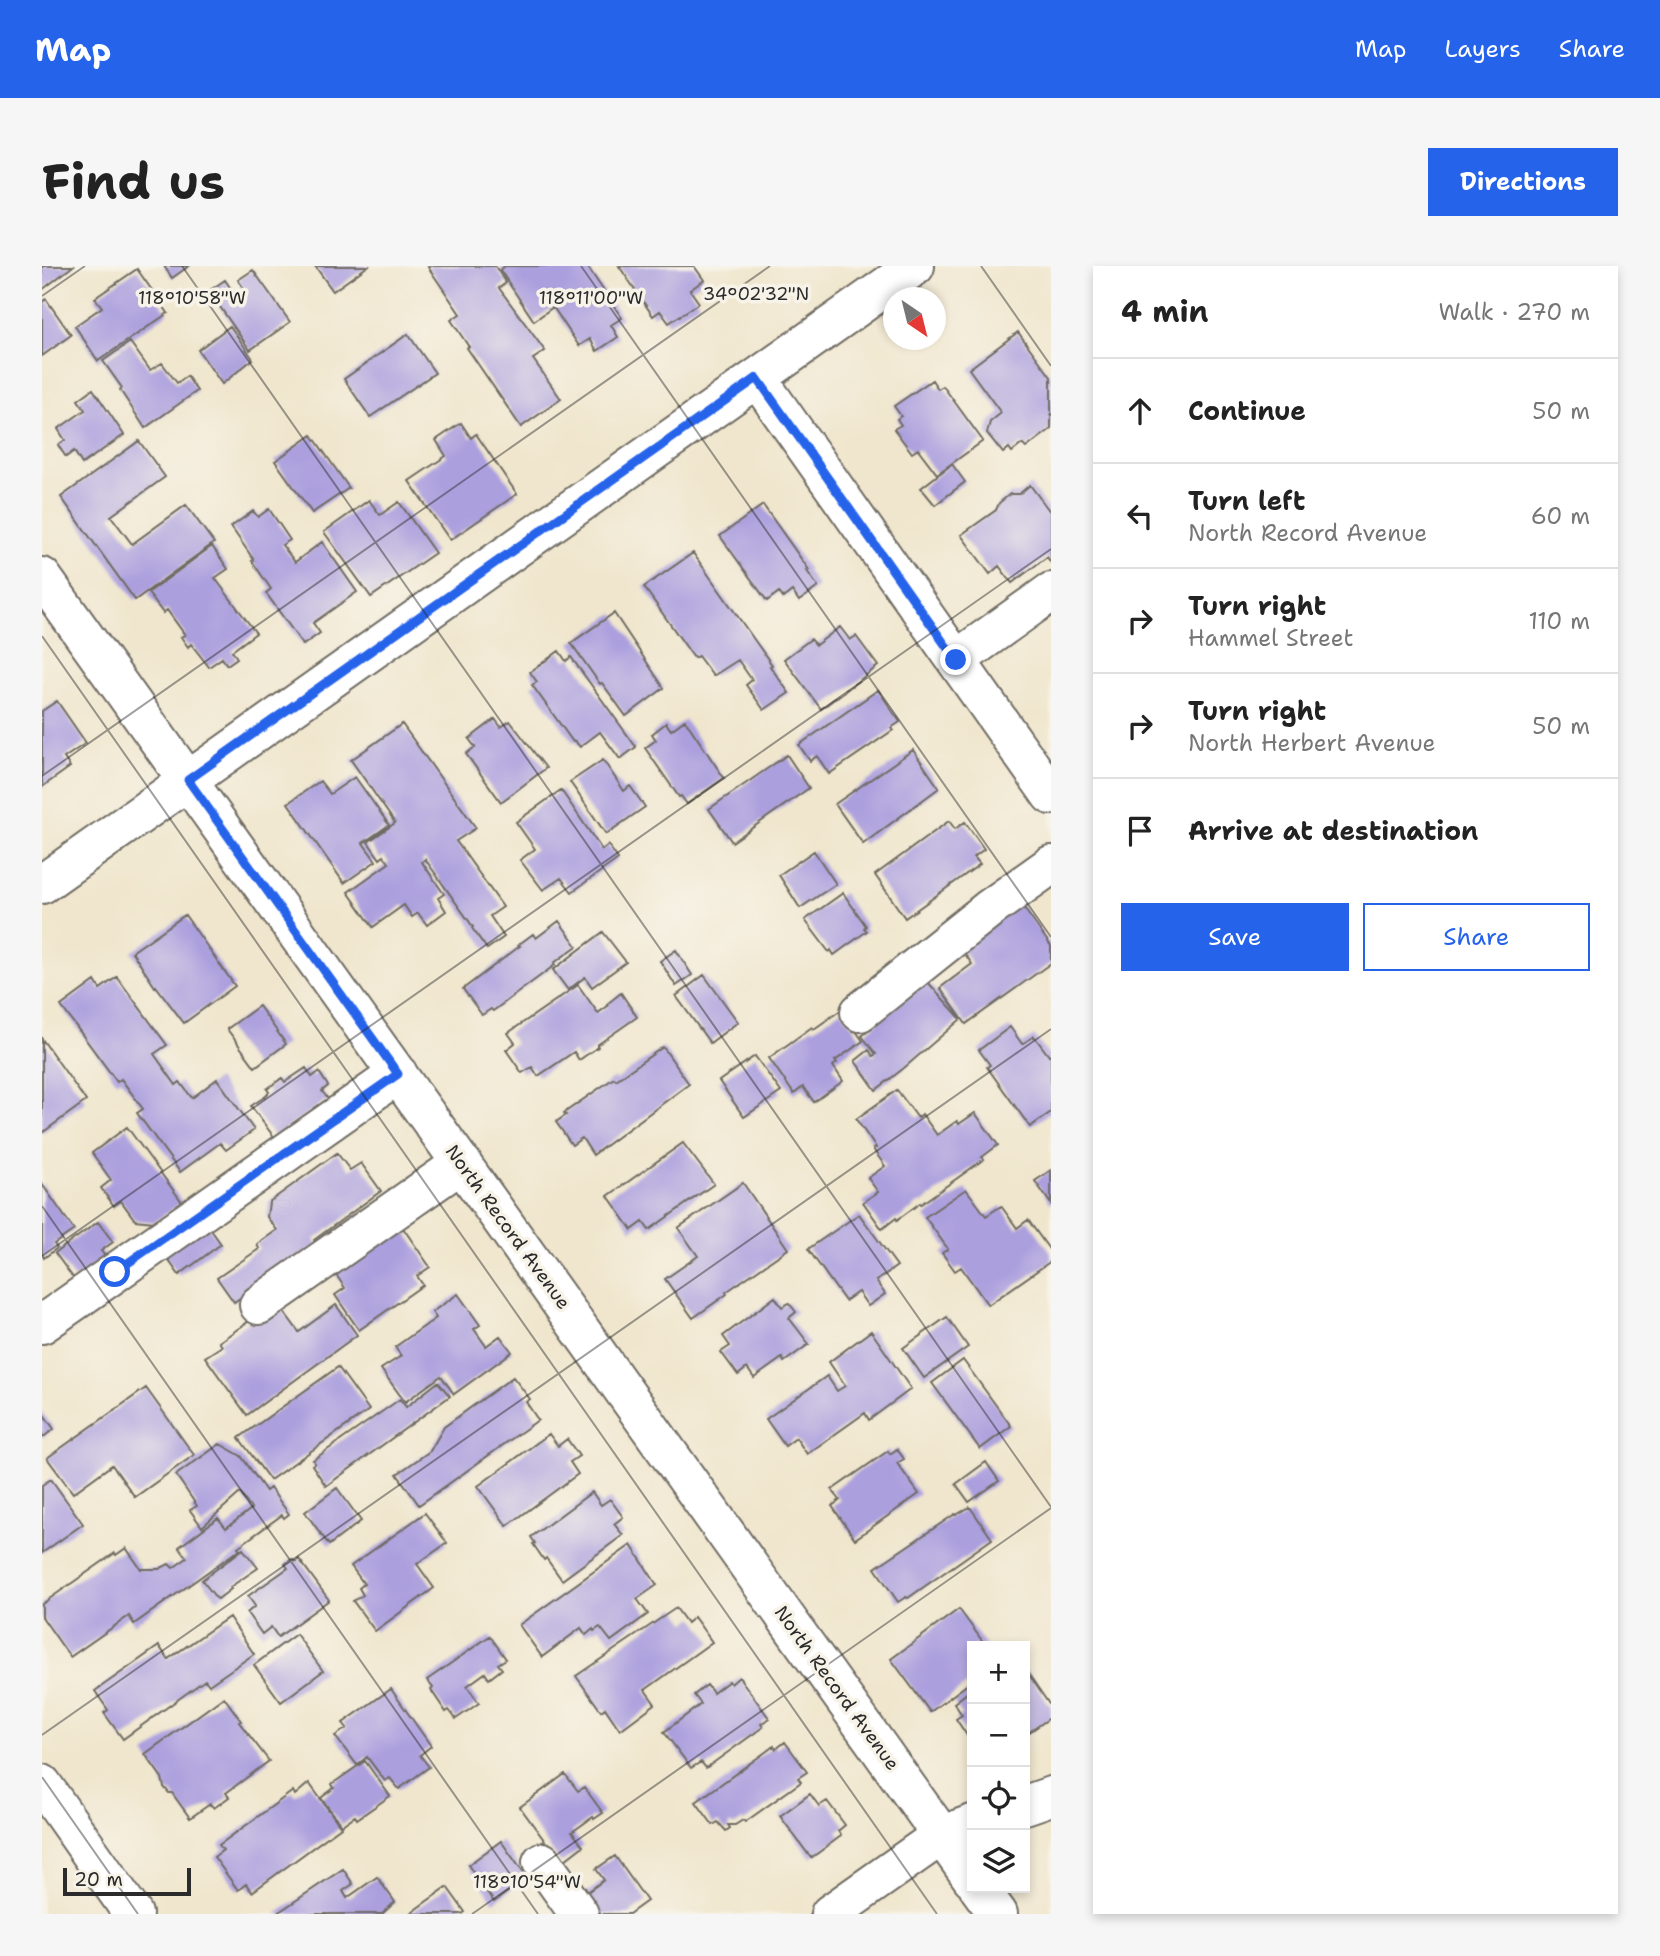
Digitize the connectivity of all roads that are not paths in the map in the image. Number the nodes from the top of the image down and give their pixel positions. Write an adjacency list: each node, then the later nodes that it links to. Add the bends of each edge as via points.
1 (915, 266): 2 (street)
2 (757, 378): 5 (street); 6 (street)
3 (42, 577): 6 (street, North Record Avenue)
4 (1051, 592): 5 (street)
5 (956, 660): 7 (street)
6 (188, 780): 9 (street); 11 (street, North Record Avenue)
7 (1051, 795)
8 (1051, 865): 10 (street)
9 (42, 884)
10 (860, 1012)
11 (398, 1074): 12 (street, North Record Avenue); 14 (street)
12 (462, 1163): 13 (street); 18 (street, North Record Avenue)
13 (259, 1305)
14 (42, 1324)
15 (42, 1784): 22 (street)
16 (1051, 1796): 17 (street)
17 (1030, 1803)
18 (957, 1830): 20 (street, North Record Avenue); 24 (street)
19 (542, 1862): 23 (street)
20 (967, 1862)
21 (983, 1893): 25 (street)
22 (133, 1914)
23 (579, 1914)
24 (830, 1914)
25 (998, 1914)

